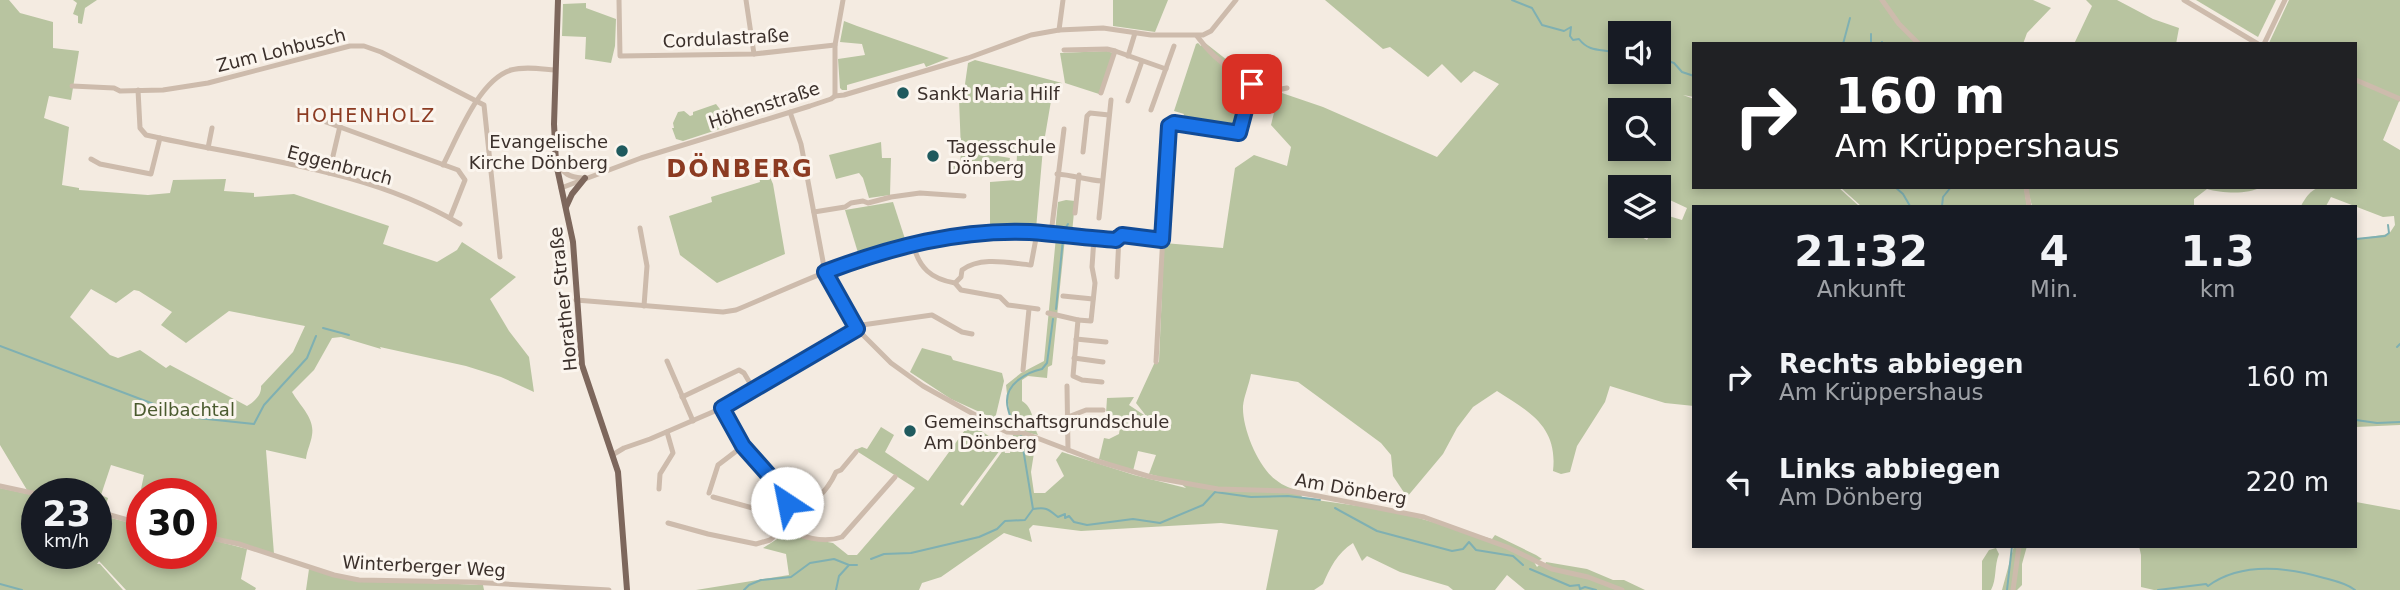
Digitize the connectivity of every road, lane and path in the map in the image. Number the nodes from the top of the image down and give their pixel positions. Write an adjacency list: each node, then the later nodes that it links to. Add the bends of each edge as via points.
1 (558, 0): 24 (main road, Horather Straße)
2 (619, 0): 20 (street, Cordulastraße, via 620,56)
3 (746, 0): 20 (street)
4 (843, 0): 16 (street)
5 (1063, 0): 10 (street)
6 (1236, 0): 12 (street, via 1211,31)
7 (1882, 0): 13 (street)
8 (2184, 0): 14 (street)
9 (2286, 0): 15 (street)
10 (1059, 30): 11 (street, Höhenstraße, via 1103,28); 31 (street, Höhenstraße)
11 (1135, 33): 12 (street, Höhenstraße); 21 (street)
12 (1196, 36): 26 (street)
13 (1917, 42)
14 (2255, 42)
15 (2265, 42)
16 (835, 45): 20 (street, Cordulastraße); 31 (street)
17 (1174, 46): 23 (street)
18 (1064, 50): 19 (street)
19 (1115, 51): 21 (street); 30 (street)
20 (754, 54)
21 (1128, 56): 22 (street)
22 (1142, 61): 23 (street); 35 (street)
23 (1166, 69): 36 (street)
24 (555, 70): 34 (street, via 511,70 492,80); 47 (main road, Horather Straße)
25 (2357, 80): 32 (street)
26 (1252, 84): 28 (street); 69 (street, via 1239,133 1169,126)
27 (72, 86): 29 (street, Zum Lohbusch)
28 (1287, 88)
29 (138, 90): 34 (street, Zum Lohbusch, via 208,83 359,45); 43 (street, via 140,128 146,135)
30 (1101, 93)
31 (835, 96): 37 (street, Höhenstraße)
32 (2400, 99)
33 (1111, 100): 38 (street)
34 (478, 101): 48 (street); 71 (street, Zum Lohbusch, via 484,105)
35 (1128, 101)
36 (1151, 110)
37 (790, 112): 49 (street, Am Dönberg); 54 (street, Höhenstraße)
38 (1109, 115): 45 (street, via 1087,116); 55 (street)
39 (326, 122): 40 (street)
40 (340, 126): 48 (street); 50 (street)
41 (212, 128): 44 (street)
42 (1064, 129): 52 (street)
43 (160, 138): 44 (street, Eggenbruch); 46 (street, via 150,174)
44 (208, 148): 50 (street, Eggenbruch)
45 (1083, 152)
46 (91, 159)
47 (556, 163): 54 (street, via 564,174); 56 (main road, Horather Straße)
48 (443, 164): 61 (street, via 458,170 464,180)
49 (807, 170): 51 (street); 59 (street, Am Dönberg)
50 (329, 173): 61 (street, Eggenbruch)
51 (772, 173)
52 (1057, 174): 53 (street); 66 (street)
53 (1079, 175): 55 (street); 60 (street)
54 (585, 178): 56 (street, Höhenstraße); 58 (main road)
55 (1102, 181): 62 (street)
56 (561, 188): 58 (main road, Horather Straße)
57 (964, 196): 59 (street, via 920,193)
58 (566, 206): 77 (main road, Horather Straße)
59 (814, 212): 72 (street, Am Dönberg)
60 (1075, 213)
61 (450, 218): 63 (street, Eggenbruch)
62 (1099, 218)
63 (460, 224)
64 (640, 228): 78 (street, via 647,266)
65 (1037, 233): 66 (street); 70 (street, via 956,236); 74 (street, via 1031,265 971,264)
66 (1051, 234): 68 (street)
67 (1119, 237): 68 (street); 69 (street); 73 (street)
68 (1094, 238): 76 (street)
69 (1162, 240): 90 (street)
70 (913, 244): 72 (street); 74 (street, via 925,270)
71 (500, 257)
72 (825, 272): 78 (street, via 736,310); 83 (street, Am Dönberg)
73 (1117, 277)
74 (955, 283): 79 (street, via 961,290 1000,297 1008,305)
75 (1063, 296): 76 (street)
76 (1093, 299): 82 (street, via 1091,321)
77 (576, 300): 78 (street); 104 (main road, Horather Straße, via 582,365)
78 (644, 306)
79 (1029, 309): 80 (street); 91 (street)
80 (1038, 309)
81 (1048, 313): 82 (street)
82 (1078, 320): 85 (street)
83 (856, 328): 84 (street, via 932,315); 94 (street); 102 (street, Am Dönberg, via 930,390 1007,432 1024,433)
84 (972, 334)
85 (1076, 339): 86 (street); 87 (street)
86 (1106, 342)
87 (1074, 358): 89 (street); 92 (street, via 1073,376)
88 (667, 361): 95 (street)
89 (1103, 362)
90 (1156, 362)
91 (1023, 370)
92 (1102, 382)
93 (1067, 386): 98 (street)
94 (754, 390): 95 (street, via 739,370); 96 (street)
95 (682, 397): 99 (street)
96 (722, 408): 99 (street); 101 (street)
97 (1103, 410): 98 (street)
98 (1068, 417): 102 (street)
99 (693, 421): 100 (street)
100 (667, 432): 104 (street); 108 (street, via 673,453 660,474)
101 (743, 446): 106 (street); 106 (street, via 718,465 711,495 757,509 761,496)
102 (1068, 450): 117 (street, Am Dönberg, via 1134,474 1189,486 1289,491 1394,509 1454,526 1552,569)
103 (856, 452): 110 (street, via 814,501 803,508)
104 (614, 454): 116 (main road, Horather Straße, via 621,490)
105 (895, 477): 112 (street, via 842,537 822,540)
106 (777, 485): 110 (street)
107 (0, 486): 109 (street)
108 (659, 489)
109 (21, 491)
110 (787, 509): 112 (street)
111 (668, 523): 112 (street, via 756,544 770,540)
112 (782, 529)
113 (217, 539): 115 (street, Winterberger Weg, via 359,580)
114 (2019, 548): 118 (street)
115 (609, 590)
116 (627, 590)
117 (1622, 590)
118 (2013, 590)

